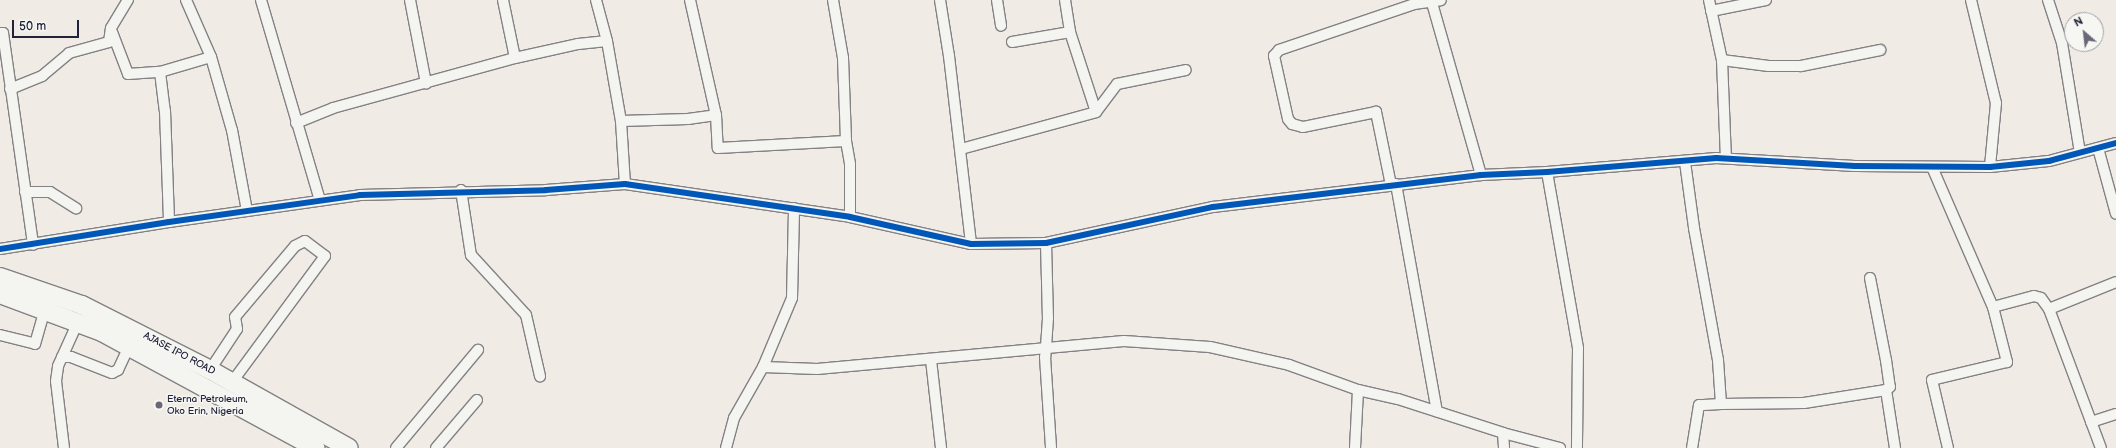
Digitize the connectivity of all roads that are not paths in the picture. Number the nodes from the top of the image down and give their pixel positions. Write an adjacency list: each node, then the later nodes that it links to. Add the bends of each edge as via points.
1 (128, 0): 19 (street)
2 (186, 0): 25 (street)
3 (261, 0): 35 (street)
4 (410, 0): 30 (street)
5 (503, 0): 26 (street)
6 (596, 0): 22 (street)
7 (690, 0): 33 (street)
8 (833, 0): 36 (street, via 844,58)
9 (940, 0): 38 (street)
10 (997, 0): 18 (street)
11 (1065, 0): 20 (street)
12 (1709, 0): 17 (street)
13 (1766, 0): 17 (street)
14 (1971, 0): 44 (street, via 1996,103)
15 (2048, 0): 40 (street, via 2062,43)
16 (1437, 1): 46 (street); 48 (street, via 1414,4 1279,50 1274,56 1288,119 1292,124 1303,127 1376,112)
17 (1711, 11): 27 (street)
18 (1001, 26)
19 (111, 28): 29 (street, via 118,54 128,74); 31 (street, via 109,42 69,53 38,78)
20 (1070, 32): 23 (street); 32 (street)
21 (0, 33): 31 (street, via 3,33)
22 (608, 41): 26 (street, via 578,44); 34 (street)
23 (1012, 42)
24 (1880, 50): 27 (street, via 1800,66 1769,66)
25 (211, 57): 29 (street); 54 (street, via 232,130)
26 (515, 58): 30 (street)
27 (1722, 60): 41 (street)
28 (1186, 70): 32 (street, via 1117,84)
29 (160, 72): 57 (street, via 165,112)
30 (426, 83): 35 (street, via 334,108)
31 (7, 84): 50 (street)
32 (1096, 112): 38 (street)
33 (716, 115): 34 (street, via 688,119); 36 (street, via 718,148)
34 (621, 121): 47 (street)
35 (296, 122): 51 (street)
36 (846, 141): 56 (street, via 850,164)
37 (2116, 142): 39 (street)
38 (961, 148): 59 (street)
39 (2098, 148): 40 (street); 55 (street)
40 (2080, 153): 44 (street, via 2049,161)
41 (1726, 158): 42 (street); 43 (street, via 1855,166)
42 (1685, 162): 45 (street); 84 (street, via 1718,360)
43 (1932, 167): 44 (street); 67 (street)
44 (1990, 167)
45 (1547, 172): 46 (street); 100 (street, via 1578,348)
46 (1481, 175): 48 (street)
47 (625, 184): 49 (street, via 546,190); 53 (street)
48 (1394, 185): 58 (street, via 1213,207); 85 (street)
49 (461, 190): 51 (street, via 360,195); 79 (street, via 471,254 526,315)
50 (25, 192): 52 (street, via 50,192); 60 (street)
51 (320, 200): 54 (street)
52 (76, 208)
53 (794, 208): 56 (street); 77 (street, via 792,298)
54 (247, 210): 57 (street)
55 (2116, 214)
56 (850, 217): 59 (street)
57 (169, 222): 60 (street)
58 (1046, 243): 59 (street); 73 (street)
59 (971, 244)
60 (33, 245): 61 (street)
61 (0, 249)
62 (0, 277): 66 (highway, AJASE IPO ROAD)
63 (1870, 278): 82 (street, via 1890,387)
64 (2116, 282): 69 (street)
65 (0, 294): 66 (highway, AJASE IPO ROAD)
66 (31, 296): 68 (highway, AJASE IPO ROAD); 78 (highway, AJASE IPO ROAD, via 82,305)
67 (1993, 307): 69 (street, via 2034,296 2041,298); 103 (street, via 2007,362 1932,380)
68 (45, 309): 70 (highway, AJASE IPO ROAD); 71 (street, via 34,344)
69 (2049, 309): 87 (street)
70 (78, 322): 72 (highway, AJASE IPO ROAD); 75 (street)
71 (0, 335)
72 (129, 346): 75 (street, via 118,370 112,373 71,357); 90 (highway, AJASE IPO ROAD)
73 (1046, 348): 76 (street); 81 (street, via 1124,341 1210,346 1289,365); 96 (street)
74 (478, 350): 92 (street)
75 (62, 358): 89 (street, via 56,381)
76 (931, 360): 77 (street, via 817,369); 95 (street)
77 (763, 367): 94 (street, via 734,418)
78 (210, 370): 80 (highway, AJASE IPO ROAD); 80 (street, via 237,329 235,318 294,246 305,241 325,256)
79 (540, 376)
80 (232, 382): 91 (highway, AJASE IPO ROAD)
81 (1358, 390): 85 (street); 97 (street)
82 (1886, 390): 84 (street, via 1804,403); 102 (street)
83 (477, 400): 93 (street)
84 (1721, 404): 101 (street, via 1699,405)
85 (1437, 411): 88 (street)
86 (2116, 414): 87 (street)
87 (2091, 422): 104 (street)
88 (1503, 433): 98 (street); 99 (street)
89 (64, 448)
90 (316, 448)
91 (349, 448)
92 (396, 448)
93 (436, 448)
94 (726, 448)
95 (941, 448)
96 (1051, 448)
97 (1355, 448)
98 (1504, 448)
99 (1560, 448)
100 (1577, 448)
101 (1692, 448)
102 (1895, 448)
103 (1948, 448)
104 (2101, 448)

